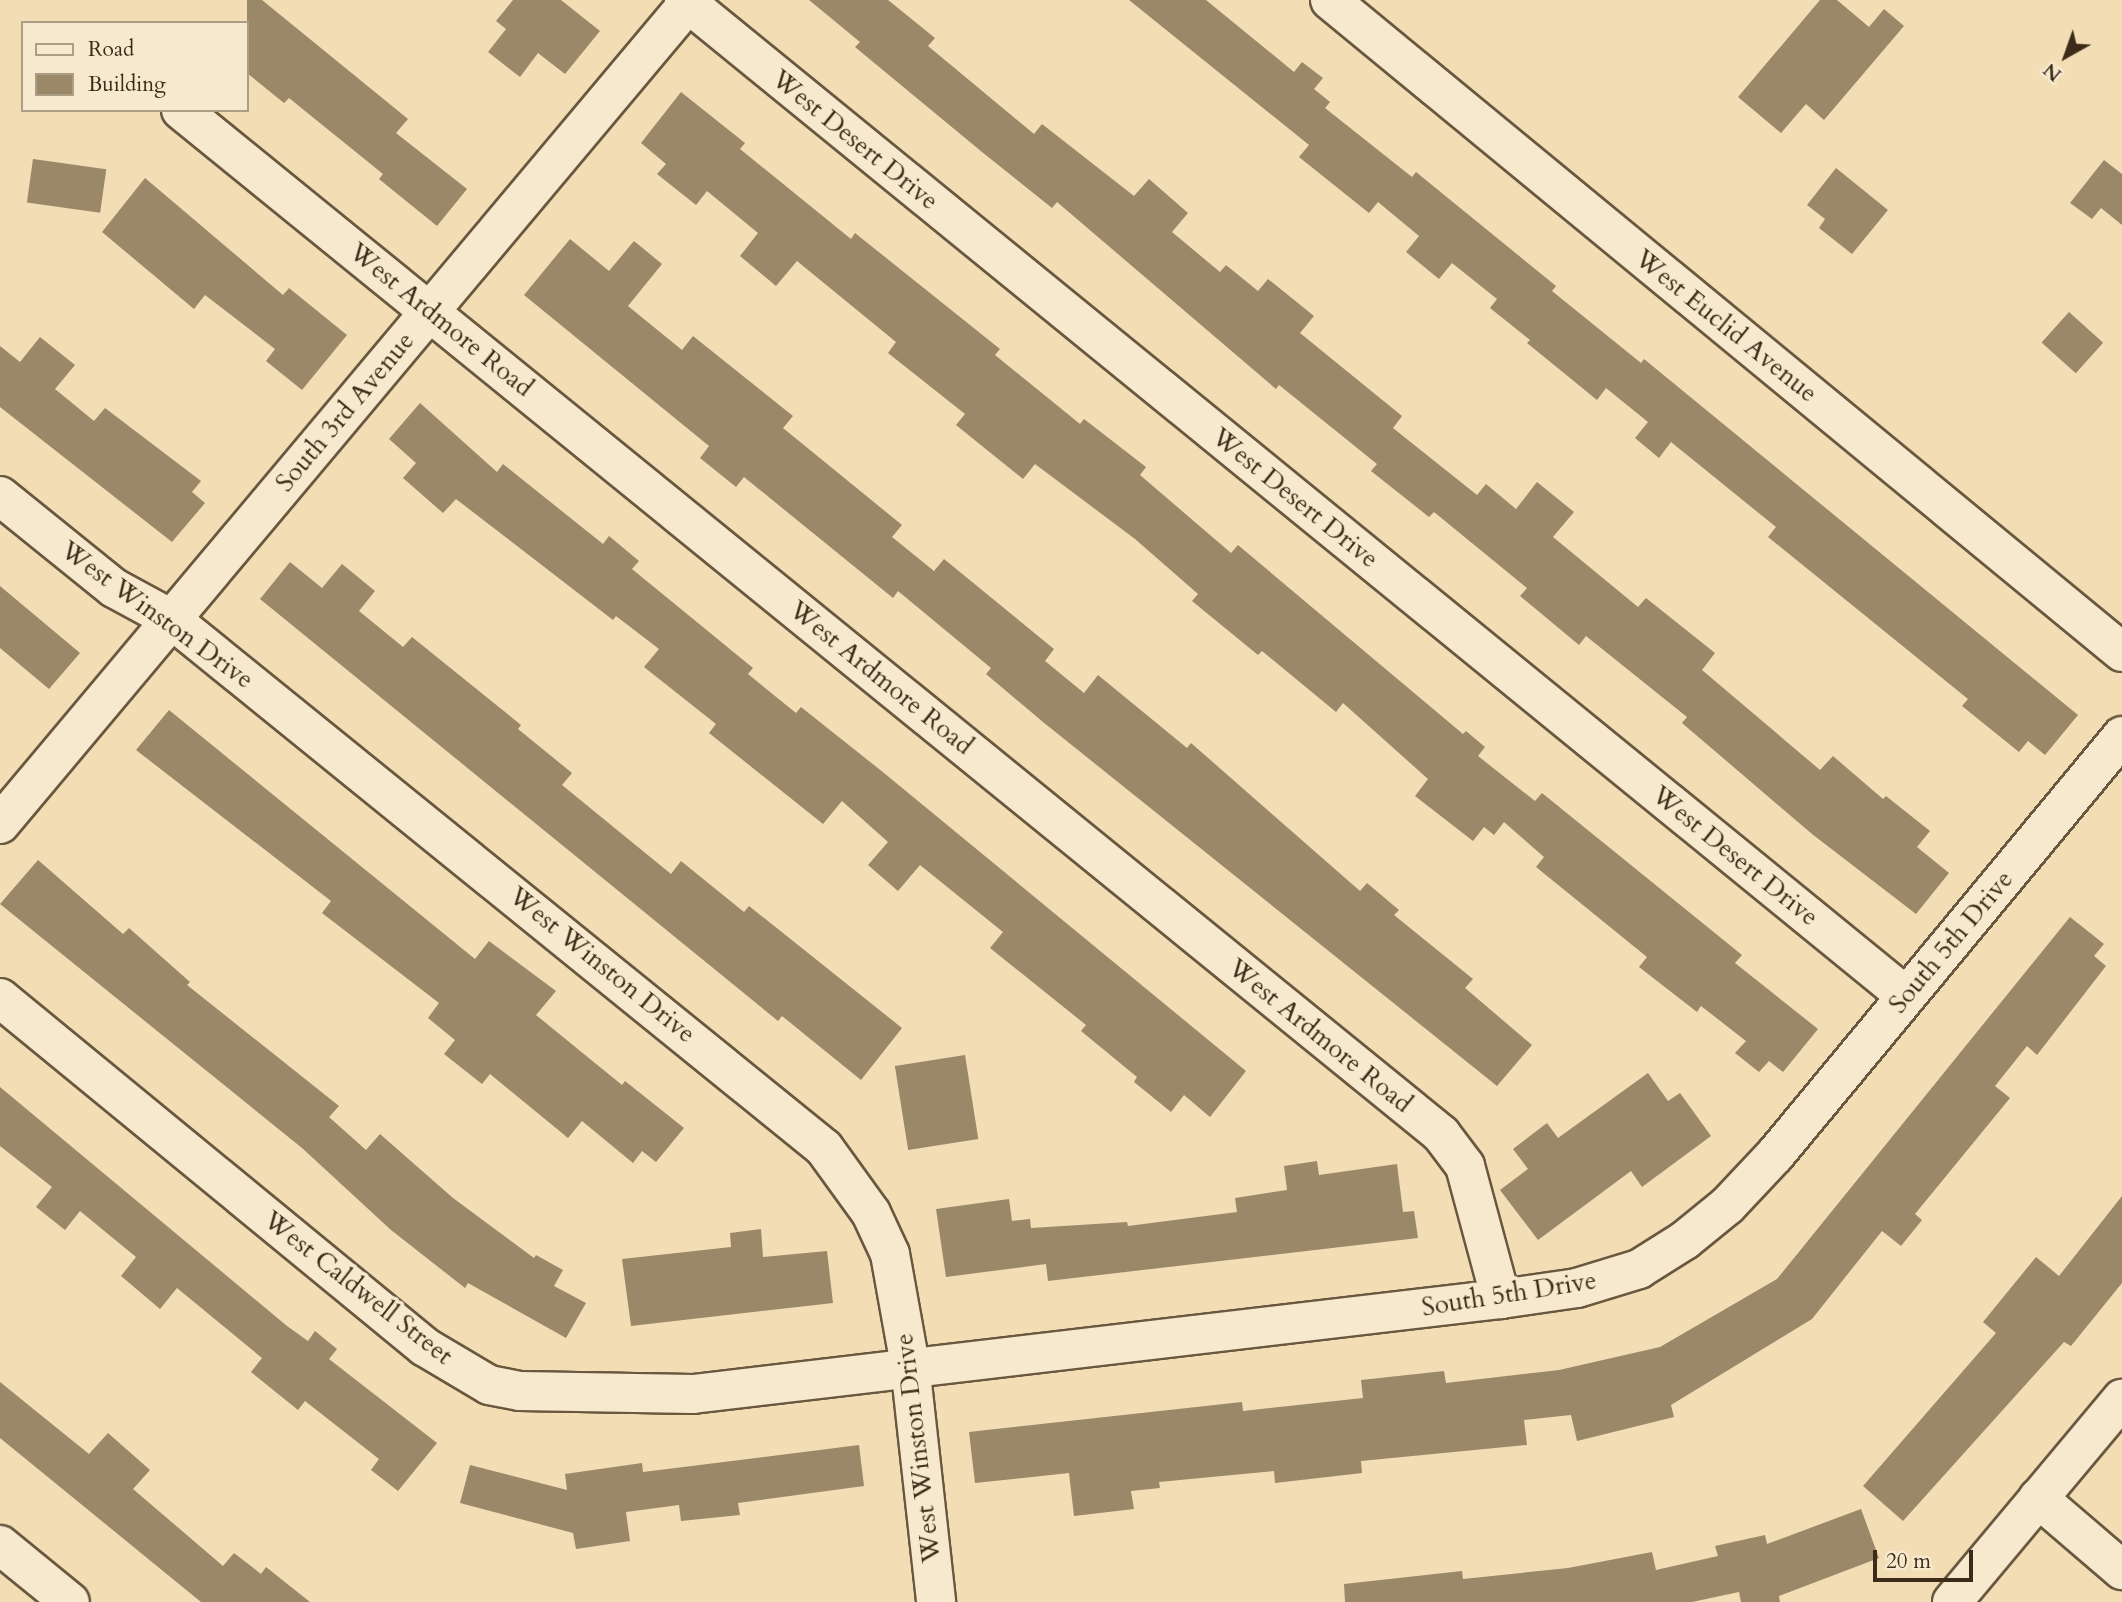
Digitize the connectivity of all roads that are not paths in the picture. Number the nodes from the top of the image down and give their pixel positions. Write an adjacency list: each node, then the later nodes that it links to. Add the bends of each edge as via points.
1 (1330, 0): 7 (street, West Euclid Avenue)
2 (687, 1): 4 (street, South 3rd Avenue); 10 (street, West Desert Drive)
3 (183, 112): 4 (street, West Ardmore Road)
4 (430, 311): 6 (street, South 3rd Avenue); 12 (street, West Ardmore Road, via 1441,1134 1465,1166)
5 (0, 496): 6 (street, West Winston Drive, via 114,587)
6 (172, 619): 9 (street, South 3rd Avenue); 13 (street, West Winston Drive, via 824,1148 871,1213 890,1254)
7 (2122, 652)
8 (2122, 736): 10 (street, South 5th Drive)
9 (0, 824)
10 (1906, 996): 12 (street, South 5th Drive, via 1775,1156 1728,1205 1685,1240 1639,1269 1577,1288)
11 (0, 998): 13 (street, West Caldwell Street, via 425,1347 489,1385 520,1391 693,1394)
12 (1501, 1299): 13 (street, South 5th Drive)
13 (910, 1365): 19 (street, West Winston Drive)
14 (2122, 1399): 15 (street)
15 (2038, 1499): 17 (street); 20 (street)
16 (0, 1545): 18 (street)
17 (2122, 1570)
18 (71, 1602)
19 (936, 1602)
20 (1952, 1602)

